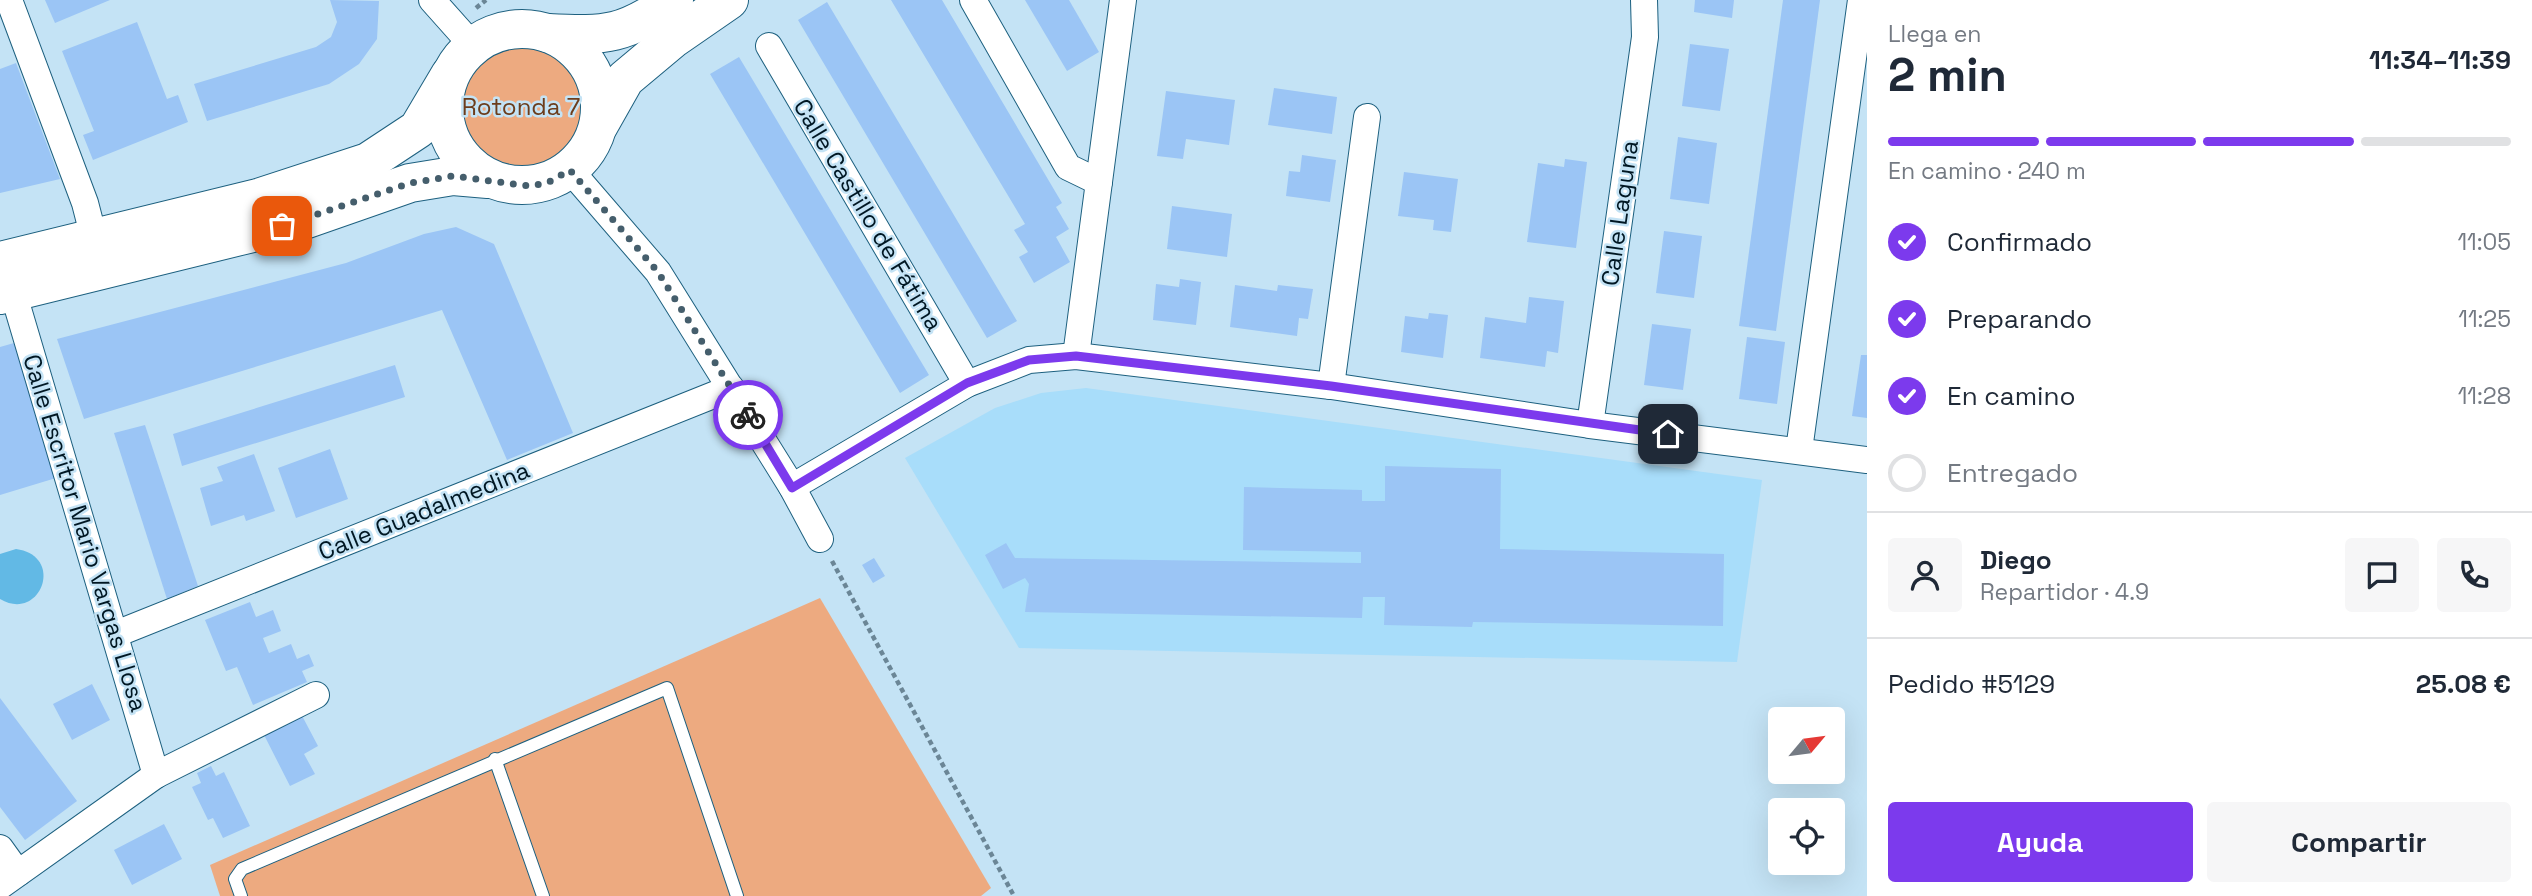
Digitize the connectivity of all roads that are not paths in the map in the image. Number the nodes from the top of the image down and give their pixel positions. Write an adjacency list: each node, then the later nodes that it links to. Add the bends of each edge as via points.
1 (9, 0): 17 (street)
2 (432, 0): 11 (street)
3 (674, 0): 9 (main road, via 642,22 600,36)
4 (729, 0): 13 (main road, via 625,79)
5 (973, 0): 16 (street, via 1068,167)
6 (1124, 0): 16 (street)
7 (1644, 0): 23 (street, Calle Laguna, via 1645,37)
8 (1861, 0): 24 (street)
9 (548, 33): 11 (main road, via 499,32); 13 (main road, via 585,60 601,103)
10 (769, 46): 20 (street, Calle Castillo de Fátima)
11 (459, 50): 15 (main road, via 445,91 443,114 450,139 463,160); 17 (main road, via 418,129 368,162 258,198)
12 (1367, 117): 21 (street)
13 (599, 125): 14 (main road, via 587,153)
14 (570, 170): 15 (main road, via 547,183 529,186); 22 (street, via 658,272)
15 (488, 179): 18 (main road, via 453,176 410,183 301,221)
16 (1099, 182): 19 (street)
17 (94, 238): 18 (main road)
18 (4, 283): 28 (street, Calle Escritor Mario Vargas Llosa)
19 (1076, 356): 20 (street, via 1029,360); 21 (street)
20 (967, 383): 26 (street)
21 (1331, 386): 23 (street)
22 (731, 388): 26 (street); 28 (street, Calle Guadalmedina)
23 (1590, 425): 24 (street)
24 (1800, 450): 25 (street)
25 (1867, 460)
26 (792, 488): 27 (street)
27 (820, 539)
28 (116, 634): 31 (street, Calle Escritor Mario Vargas Llosa)
29 (316, 695): 31 (street)
30 (495, 759): 34 (lane, via 242,869 235,879); 35 (lane); 36 (lane, via 667,688)
31 (156, 775): 33 (street)
32 (0, 848): 33 (street)
33 (9, 880)
34 (241, 896)
35 (543, 896)
36 (737, 896)

